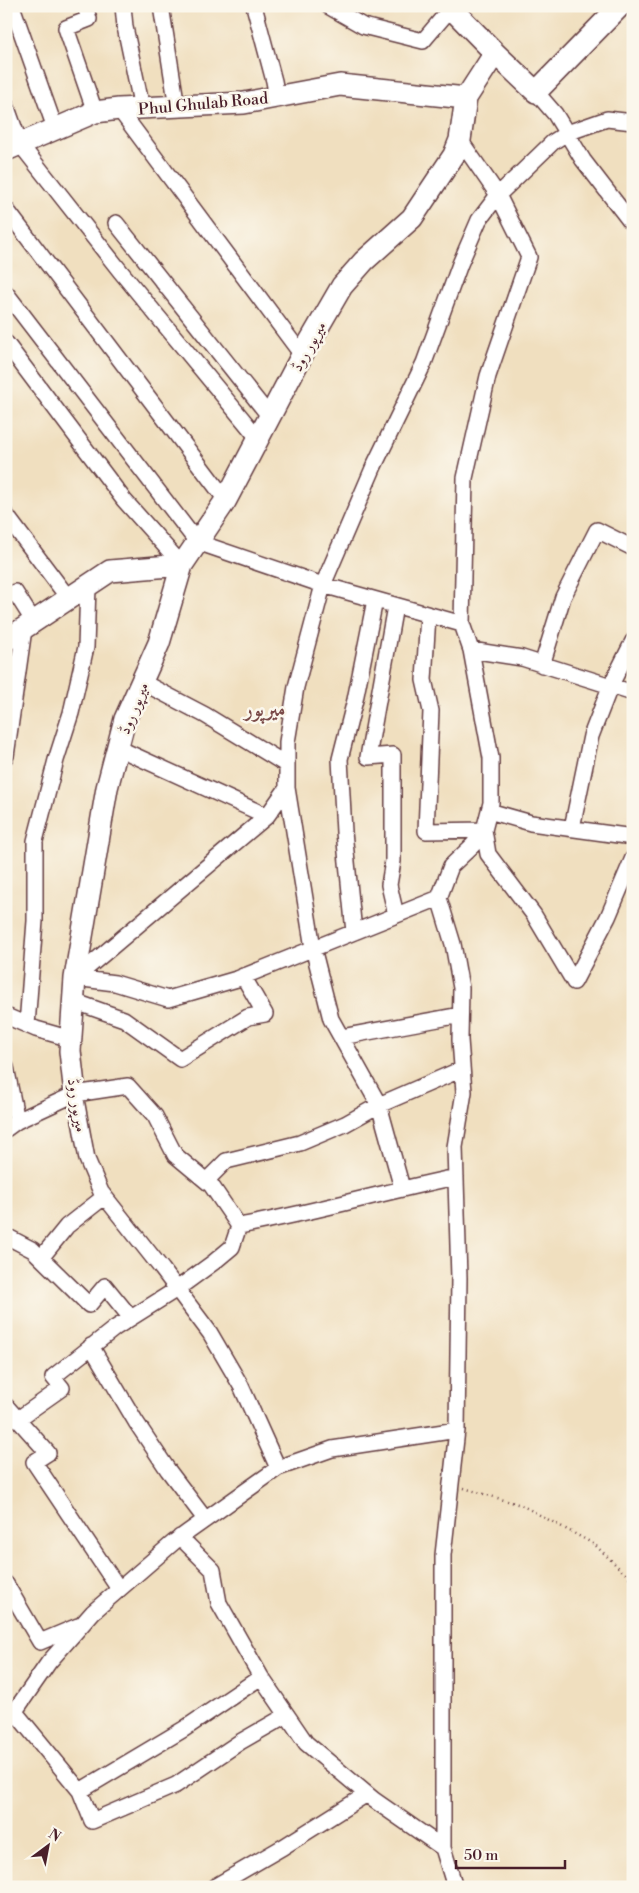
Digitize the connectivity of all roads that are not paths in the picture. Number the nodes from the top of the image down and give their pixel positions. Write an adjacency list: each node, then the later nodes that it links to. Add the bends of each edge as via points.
1 (12, 6): 19 (street)
2 (85, 6): 17 (street, via 89,19 66,28)
3 (123, 6): 15 (street)
4 (160, 6): 14 (street)
5 (254, 6): 11 (street)
6 (328, 6): 8 (street, via 364,26 423,41)
7 (620, 6): 10 (street)
8 (450, 7): 9 (street)
9 (495, 53): 10 (street); 12 (street, میرپور روڈ)
10 (536, 92): 20 (street)
11 (276, 97): 12 (street, Phul Ghulab Road, via 340,85); 14 (street, Phul Ghulab Road, via 244,103)
12 (466, 98): 21 (street, میرپور روڈ)
13 (6, 105): 22 (street)
14 (176, 107): 15 (street, Phul Ghulab Road)
15 (142, 108): 16 (street, Phul Ghulab Road)
16 (119, 109): 17 (street, Phul Ghulab Road); 29 (street)
17 (95, 112): 19 (street, Phul Ghulab Road)
18 (633, 122): 20 (street, via 607,119)
19 (55, 128): 22 (street, Phul Ghulab Road)
20 (567, 133): 23 (street); 26 (street)
21 (460, 140): 23 (street); 29 (street, میرپور روڈ, via 454,156 412,218 364,261 342,286)
22 (13, 147): 31 (street)
23 (498, 195): 38 (street, via 480,220 460,264 424,363 374,466); 44 (street, via 529,257 488,376 465,478)
24 (6, 209): 32 (street)
25 (116, 223): 30 (street)
26 (633, 225)
27 (6, 293): 34 (street)
28 (6, 343): 36 (street, via 124,500)
29 (302, 355): 30 (street, میرپور روڈ)
30 (270, 417): 31 (street, میرپور روڈ)
31 (258, 438): 32 (street, میرپور روڈ)
32 (226, 500): 34 (street, میرپور روڈ)
33 (6, 515): 40 (street)
34 (197, 542): 36 (street, میرپور روڈ); 38 (street)
35 (633, 548): 49 (street, via 597,530 563,597)
36 (182, 564): 37 (street, via 110,571); 50 (street, میرپور روڈ, via 159,643)
37 (88, 586): 40 (street); 72 (street, via 86,647 35,841 35,921)
38 (323, 586): 41 (street); 55 (street, via 296,687 287,742)
39 (9, 590): 45 (street)
40 (69, 599): 45 (street)
41 (375, 600): 42 (street); 65 (street, via 340,759)
42 (396, 606): 43 (street); 64 (street, via 368,757 393,755 393,861 389,885)
43 (428, 615): 44 (street); 60 (street, via 424,680 431,711 426,831)
44 (462, 624): 48 (street)
45 (29, 625): 46 (street); 54 (street)
46 (6, 640)
47 (633, 641): 51 (street)
48 (471, 650): 49 (street, via 522,658); 57 (street, via 490,758 492,803)
49 (542, 665): 51 (street)
50 (142, 682): 53 (street, میرپور روڈ, via 125,719); 55 (street, via 205,715)
51 (610, 687): 52 (street); 59 (street, via 591,736)
52 (633, 694)
53 (118, 748): 58 (street); 68 (street, میرپور روڈ, via 107,788)
54 (6, 756)
55 (287, 766): 56 (street)
56 (287, 788): 58 (street); 66 (street)
57 (489, 810): 59 (street, via 530,822); 60 (street)
58 (267, 816): 68 (street)
59 (572, 828): 61 (street)
60 (484, 830): 62 (street, via 488,854 534,915 574,982 608,917); 63 (street, via 451,866)
61 (633, 837)
62 (633, 858)
63 (439, 898): 64 (street); 70 (street, via 453,944 461,988)
64 (396, 915): 65 (street)
65 (354, 932): 66 (street)
66 (313, 948): 67 (street); 73 (street, via 331,1019)
67 (244, 976): 68 (street, via 168,1000 115,983); 69 (street, via 265,1014 248,1017 180,1059 124,1019)
68 (75, 978): 69 (street, میرپور روڈ)
69 (73, 1001): 74 (street, میرپور روڈ)
70 (460, 1015): 73 (street); 76 (street)
71 (6, 1016): 72 (street)
72 (27, 1025): 74 (street)
73 (341, 1037): 78 (street)
74 (71, 1039): 77 (street, میرپور روڈ)
75 (6, 1067): 79 (street)
76 (462, 1069): 78 (street); 80 (street, via 464,1092 456,1147)
77 (75, 1094): 79 (street); 81 (street, via 128,1086 155,1116 175,1155); 83 (street, میرپور روڈ, via 87,1159)
78 (379, 1105): 81 (street, via 300,1143 226,1161); 82 (street)
79 (12, 1125)
80 (456, 1177): 82 (street); 92 (street, via 459,1278)
81 (206, 1181): 84 (street)
82 (402, 1188): 84 (street)
83 (104, 1197): 86 (street, via 67,1226); 87 (street, میرپور روڈ)
84 (238, 1226): 87 (street, via 232,1247)
85 (6, 1236): 86 (street, via 33,1250)
86 (41, 1258): 88 (street, via 89,1305 105,1286)
87 (177, 1289): 88 (street); 93 (street, میرپور روڈ, via 210,1333 241,1386)
88 (130, 1318): 89 (street)
89 (91, 1346): 91 (street, via 53,1377 62,1388); 94 (street, via 168,1470)
90 (6, 1406): 91 (street)
91 (18, 1419): 97 (street, via 48,1453 34,1462)
92 (457, 1430): 93 (street, via 332,1449); 104 (street, via 444,1554)
93 (278, 1468): 94 (street)
94 (205, 1519): 95 (street)
95 (180, 1537): 97 (street); 99 (street, via 212,1570 220,1603)
96 (6, 1584): 98 (street, via 40,1642)
97 (119, 1590): 98 (street)
98 (82, 1624): 101 (street, via 49,1662)
99 (261, 1677): 100 (street); 102 (street, via 184,1729)
100 (287, 1715): 102 (street, via 176,1785 92,1822); 103 (street, via 306,1743)
101 (10, 1718): 102 (street)
102 (80, 1791)
103 (367, 1794): 104 (street); 105 (street)
104 (443, 1848): 106 (street)
105 (214, 1887)
106 (455, 1887)

